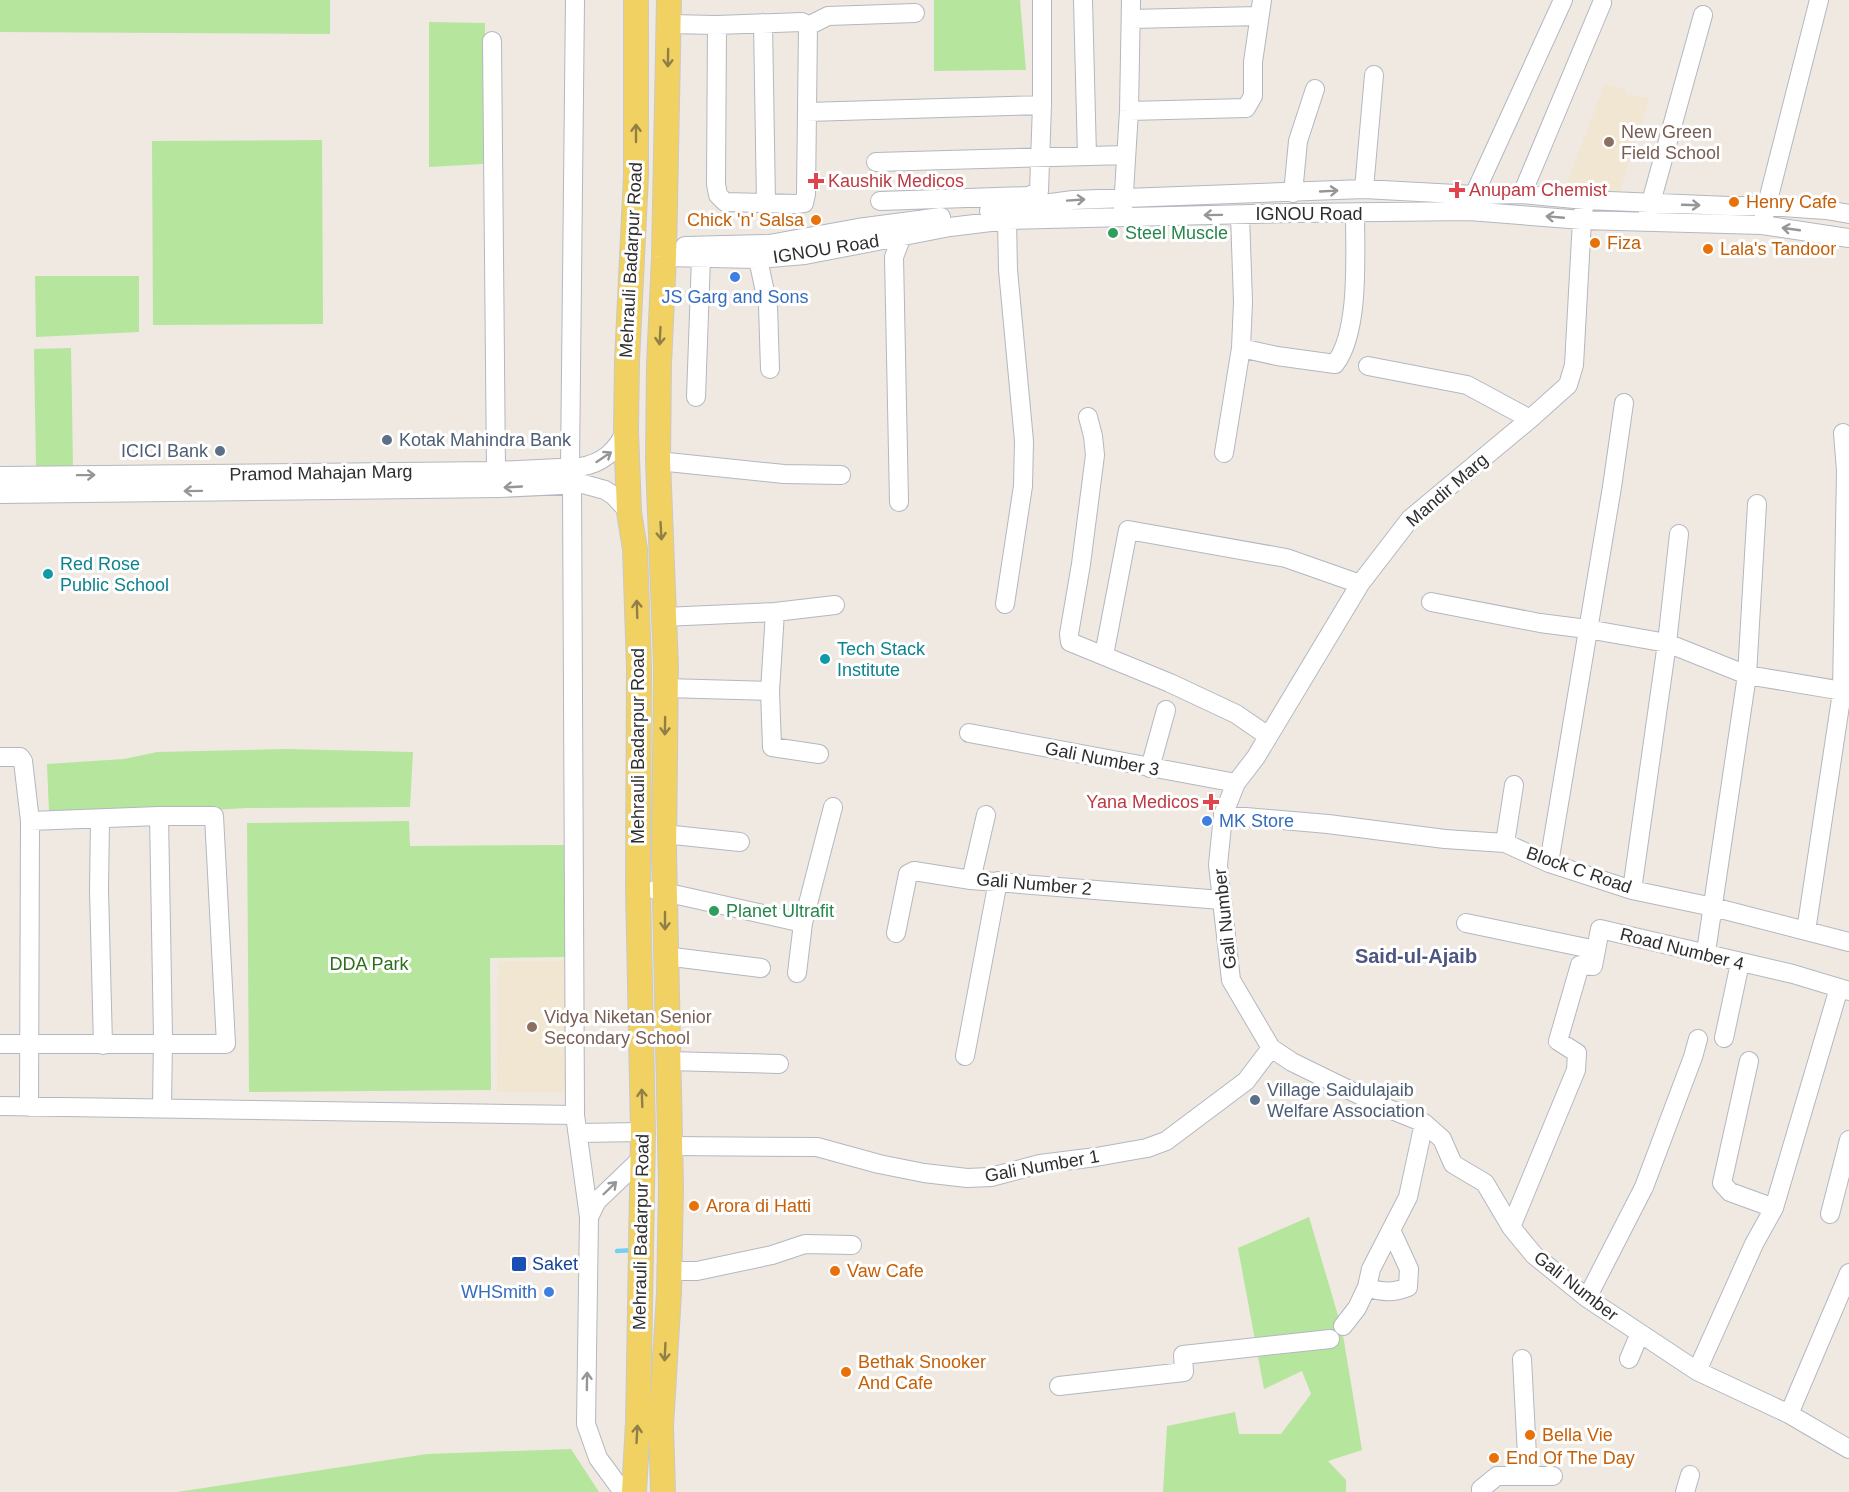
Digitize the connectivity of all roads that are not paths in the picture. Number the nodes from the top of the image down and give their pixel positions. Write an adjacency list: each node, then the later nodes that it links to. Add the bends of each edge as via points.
1 (575, 0): 63 (street)
2 (636, 0): 58 (main road, Mehrauli Badarpur Road, one-way to 2, via 636,175)
3 (669, 0): 15 (main road, Mehrauli Badarpur Road)
4 (1042, 0): 21 (street)
5 (1083, 0): 25 (street)
6 (1131, 0): 13 (street)
7 (1563, 0): 31 (street)
8 (1820, 0): 36 (street)
9 (1602, 3): 30 (street)
10 (1260, 8): 13 (street); 22 (street, via 1253,96 1246,108)
11 (915, 13): 17 (street, via 828,16)
12 (1703, 15): 37 (street)
13 (1131, 19): 22 (street)
14 (763, 23): 16 (street); 17 (street, via 802,22); 35 (street)
15 (668, 24): 16 (street); 48 (main road, Mehrauli Badarpur Road, one-way to 48)
16 (717, 25): 35 (street, via 718,195 724,202)
17 (808, 26): 23 (street)
18 (492, 41): 62 (street)
19 (1374, 75): 28 (street)
20 (1315, 89): 29 (street, via 1298,141)
21 (1042, 105): 23 (street); 26 (street)
22 (1129, 111): 24 (street)
23 (807, 112): 35 (street, via 804,203)
24 (1126, 155): 25 (street); 32 (street)
25 (1087, 156): 26 (street)
26 (1041, 158): 27 (street); 34 (street, via 1039,191 1034,194)
27 (876, 162)
28 (1364, 189): 29 (street, IGNOU Road, one-way to 28); 31 (street, IGNOU Road)
29 (1293, 193): 32 (street, IGNOU Road)
30 (1522, 194): 31 (street, IGNOU Road); 33 (street, IGNOU Road)
31 (1474, 195)
32 (1123, 197): 41 (street); 48 (street, IGNOU Road, one-way to 32, via 769,244 1042,203)
33 (1585, 200): 37 (street, IGNOU Road); 43 (street, Mandir Marg)
34 (880, 201)
35 (766, 203)
36 (1766, 206): 37 (street, IGNOU Road, one-way to 36); 38 (street, IGNOU Road); 44 (street)
37 (1648, 212): 43 (street, IGNOU Road); 44 (street, IGNOU Road)
38 (1842, 213): 45 (street)
39 (1240, 214): 40 (street, IGNOU Road); 41 (street, IGNOU Road, one-way to 41); 51 (street)
40 (1355, 214): 43 (street, IGNOU Road, one-way to 40, via 1469,211); 51 (street, via 1354,303 1345,344 1335,364)
41 (1123, 217): 42 (street, IGNOU Road)
42 (1007, 220): 46 (street, IGNOU Road); 75 (street, via 1024,441 1023,486)
43 (1582, 220): 57 (street, Mandir Marg, via 1572,375 1568,385)
44 (1762, 225): 45 (street, IGNOU Road, one-way to 44)
45 (1828, 235): 47 (street, IGNOU Road)
46 (902, 236): 50 (street, IGNOU Road, via 805,255); 69 (street, via 894,257)
47 (1849, 238)
48 (664, 250): 49 (street, IGNOU Road); 61 (main road, Mehrauli Badarpur Road, one-way to 61)
49 (701, 258): 50 (street, IGNOU Road); 54 (street)
50 (758, 259): 53 (street, via 768,306)
51 (1241, 348): 60 (street)
52 (1368, 366): 57 (street, via 1467,386)
53 (770, 369)
54 (696, 397)
55 (1624, 402): 79 (street)
56 (1088, 417): 81 (street, via 1095,455 1069,634 1073,644)
57 (1530, 419): 73 (street, Mandir Marg, via 1410,519)
58 (626, 430): 63 (street, Pramod Mahajan Marg, one-way to 58, via 616,448); 71 (main road, Mehrauli Badarpur Road)
59 (1843, 433): 85 (street)
60 (1224, 453)
61 (658, 461): 64 (street, via 784,474); 78 (main road, Mehrauli Badarpur Road, one-way to 78)
62 (496, 471): 63 (street, Pramod Mahajan Marg); 66 (street, Pramod Mahajan Marg)
63 (571, 475): 66 (street, Pramod Mahajan Marg, one-way to 66); 71 (street, Pramod Mahajan Marg, via 605,490); 138 (street)
64 (841, 475)
65 (0, 476): 67 (street, Pramod Mahajan Marg)
66 (378, 481): 67 (street, Pramod Mahajan Marg)
67 (27, 485): 68 (street, Pramod Mahajan Marg)
68 (0, 494)
69 (899, 502)
70 (1757, 504): 82 (street)
71 (629, 513): 106 (main road, Mehrauli Badarpur Road, one-way to 71, via 639,668 635,549)
72 (1679, 534): 80 (street)
73 (1360, 584): 81 (street, via 1286,558 1128,530); 88 (street, Mandir Marg)
74 (1431, 602): 79 (street)
75 (1005, 604)
76 (835, 605): 77 (street)
77 (775, 612): 78 (street); 84 (street)
78 (664, 617): 83 (main road, Mehrauli Badarpur Road)
79 (1587, 629): 80 (street); 103 (street)
80 (1667, 643): 82 (street); 107 (street)
81 (1104, 655): 88 (street, via 1236,714)
82 (1747, 675): 85 (street); 110 (street)
83 (666, 688): 84 (street); 100 (main road, Mehrauli Badarpur Road, one-way to 100)
84 (770, 691): 89 (street, via 772,747)
85 (1845, 692): 113 (street)
86 (1166, 710): 91 (street)
87 (969, 733): 91 (street, Gali Number 3)
88 (1268, 736): 92 (street, Mandir Marg)
89 (819, 754)
90 (0, 757): 99 (street, via 20,757 23,761)
91 (1150, 768): 92 (street, Gali Number 3)
92 (1236, 783): 96 (street, Mandir Marg)
93 (1514, 785): 102 (street)
94 (833, 807): 111 (street)
95 (986, 814): 104 (street)
96 (1223, 815): 102 (street, Block C Road); 109 (street, Gali Number, via 1218,865)
97 (159, 816): 98 (street); 128 (street); 128 (street, via 214,816 226,1044)
98 (100, 819): 99 (street); 127 (street)
99 (30, 821): 126 (street)
100 (664, 834): 101 (street); 108 (main road, Mehrauli Badarpur Road)
101 (740, 842)
102 (1505, 843): 103 (street, Block C Road)
103 (1549, 863): 107 (street, Block C Road)
104 (971, 879): 105 (street, Gali Number 2); 114 (street, Gali Number 2, via 910,872)
105 (998, 881): 109 (street, Gali Number 2); 130 (street)
106 (638, 888): 108 (street); 139 (main road, Mehrauli Badarpur Road, one-way to 106)
107 (1632, 890): 110 (street, Block C Road)
108 (665, 891): 111 (street); 118 (main road, Mehrauli Badarpur Road, one-way to 118)
109 (1221, 900): 129 (street, Gali Number, via 1231,980)
110 (1713, 907): 113 (street, Block C Road); 117 (street)
111 (803, 923): 121 (street)
112 (1466, 924): 116 (street)
113 (1806, 931): 115 (street, Block C Road)
114 (896, 933)
115 (1849, 942)
116 (1596, 950): 117 (street, Road Number 4, via 1600,929); 146 (street, Road Number 4, via 1593,966 1580,965 1558,1041 1577,1053 1576,1070)
117 (1706, 952): 119 (street, Road Number 4)
118 (665, 956): 120 (street); 131 (main road, Mehrauli Badarpur Road)
119 (1740, 963): 122 (street, Road Number 4); 123 (street)
120 (761, 968)
121 (797, 973)
122 (1844, 990): 143 (street)
123 (1724, 1038)
124 (1698, 1039): 152 (street, via 1644,1187)
125 (0, 1044): 126 (street)
126 (30, 1045): 127 (street); 135 (street)
127 (103, 1045): 128 (street)
128 (163, 1045): 136 (street)
129 (1271, 1048): 137 (street, Gali Number, via 1292,1062); 141 (street, Gali Number 1, via 1246,1081 1166,1141 991,1177 924,1173 817,1147)
130 (965, 1056)
131 (668, 1061): 133 (street); 141 (main road, Mehrauli Badarpur Road)
132 (1749, 1061): 143 (street, via 1722,1182 1730,1192)
133 (778, 1064)
134 (0, 1106): 135 (street)
135 (29, 1107): 136 (street)
136 (162, 1108): 138 (street, via 398,1113)
137 (1424, 1123): 146 (street, Gali Number, via 1442,1138 1453,1164 1485,1183); 147 (street, via 1408,1197)
138 (576, 1124): 139 (street); 145 (street)
139 (643, 1132): 142 (main road, Mehrauli Badarpur Road)
140 (1849, 1140): 144 (street)
141 (670, 1146): 149 (main road, Mehrauli Badarpur Road)
142 (643, 1156): 145 (street, one-way to 142, via 597,1202); 166 (main road, Mehrauli Badarpur Road, one-way to 142)
143 (1774, 1208): 158 (street)
144 (1830, 1214)
145 (589, 1217): 165 (street, one-way to 145, via 598,1458 586,1424)
146 (1511, 1227): 152 (street, Gali Number, via 1534,1255)
147 (1391, 1230): 151 (street, via 1371,1269); 151 (street, via 1409,1269 1408,1287 1396,1292)
148 (852, 1245): 149 (street, via 805,1244 697,1271)
149 (669, 1271): 164 (main road, Mehrauli Badarpur Road, one-way to 164, via 661,1426)
150 (1849, 1273): 160 (street)
151 (1367, 1287): 153 (street)
152 (1587, 1298): 154 (street, Gali Number)
153 (1343, 1326)
154 (1640, 1333): 157 (street); 158 (street, Gali Number)
155 (1330, 1339): 159 (street, via 1184,1355 1184,1372)
156 (1522, 1359): 162 (street)
157 (1629, 1359)
158 (1697, 1371): 160 (street, Gali Number)
159 (1059, 1386)
160 (1789, 1414): 161 (street, Gali Number)
161 (1849, 1449)
162 (1528, 1475): 163 (street); 167 (street, via 1497,1476)
163 (1553, 1476)
164 (665, 1491)
165 (623, 1492)
166 (634, 1492)
167 (1481, 1492)

